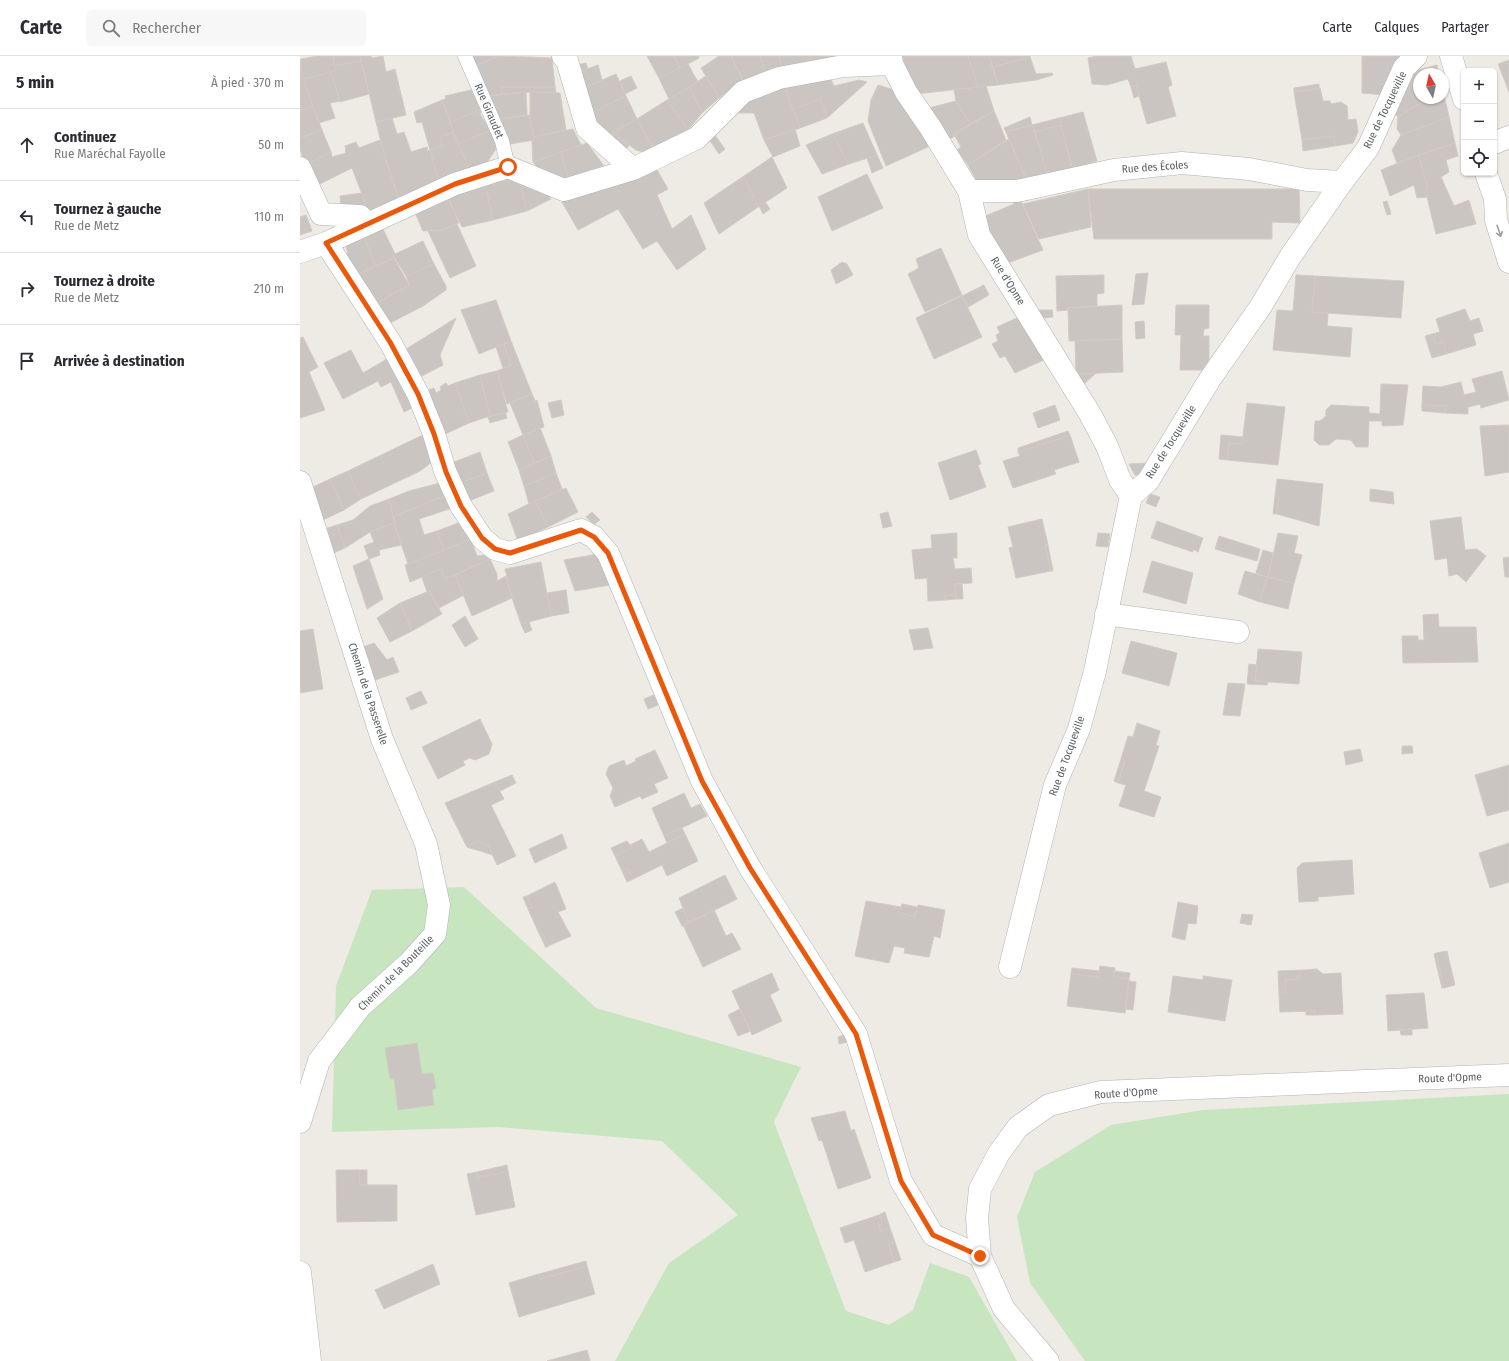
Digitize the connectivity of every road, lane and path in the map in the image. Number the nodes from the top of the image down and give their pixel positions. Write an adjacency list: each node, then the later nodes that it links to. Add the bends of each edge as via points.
1 (465, 56): 9 (lane, Rue Giraudet, via 502,141)
2 (563, 56): 11 (street, via 566,57 587,128)
3 (1416, 56): 13 (street, Rue de Tocqueville, via 1404,68 1368,148)
4 (1451, 56): 6 (street)
5 (892, 60): 11 (street, via 778,78 743,92 697,138); 14 (street, Rue d'Opme, via 906,92)
6 (1461, 89)
7 (1509, 137): 8 (street)
8 (1497, 142)
9 (508, 167): 11 (street, via 564,190); 16 (street, via 455,184)
10 (300, 168): 16 (street, via 321,214 360,216)
11 (633, 169)
12 (1487, 176): 15 (street)
13 (1342, 182): 14 (street, Rue des Écoles, via 1307,180 1249,169 1182,162 1114,170 1017,190); 21 (street, Rue de Tocqueville, via 1210,380 1148,481)
14 (969, 191): 21 (street, Rue d'Opme, via 979,235 1090,414 1107,446 1120,480)
15 (1502, 206): 19 (street, one-way to 19, via 1496,220)
16 (367, 224): 17 (street)
17 (326, 243): 18 (street); 28 (street, via 390,342 418,394 461,506 482,538 495,549 510,553 581,530 594,537 608,553 702,781 750,868 856,1034 901,1181 933,1235)
18 (300, 252)
19 (1509, 262)
20 (300, 482): 24 (street, Chemin de la Passerelle, via 382,739 426,844)
21 (1131, 496): 22 (street, Rue de Tocqueville)
22 (1106, 614): 23 (street); 25 (street, Rue de Tocqueville, via 1096,671 1079,729 1055,785)
23 (1238, 632)
24 (439, 905): 27 (street, Chemin de la Bouteille, via 435,934 409,963 360,1007 319,1061)
25 (1010, 967)
26 (1509, 1075): 28 (street, Route d'Opme, via 1101,1092 1049,1105 1018,1127 999,1153 980,1189 977,1218)
27 (300, 1122)
28 (980, 1256): 31 (street, Route d'Opme, via 1004,1309)
29 (300, 1272): 30 (street)
30 (310, 1361)
31 (1048, 1361)

